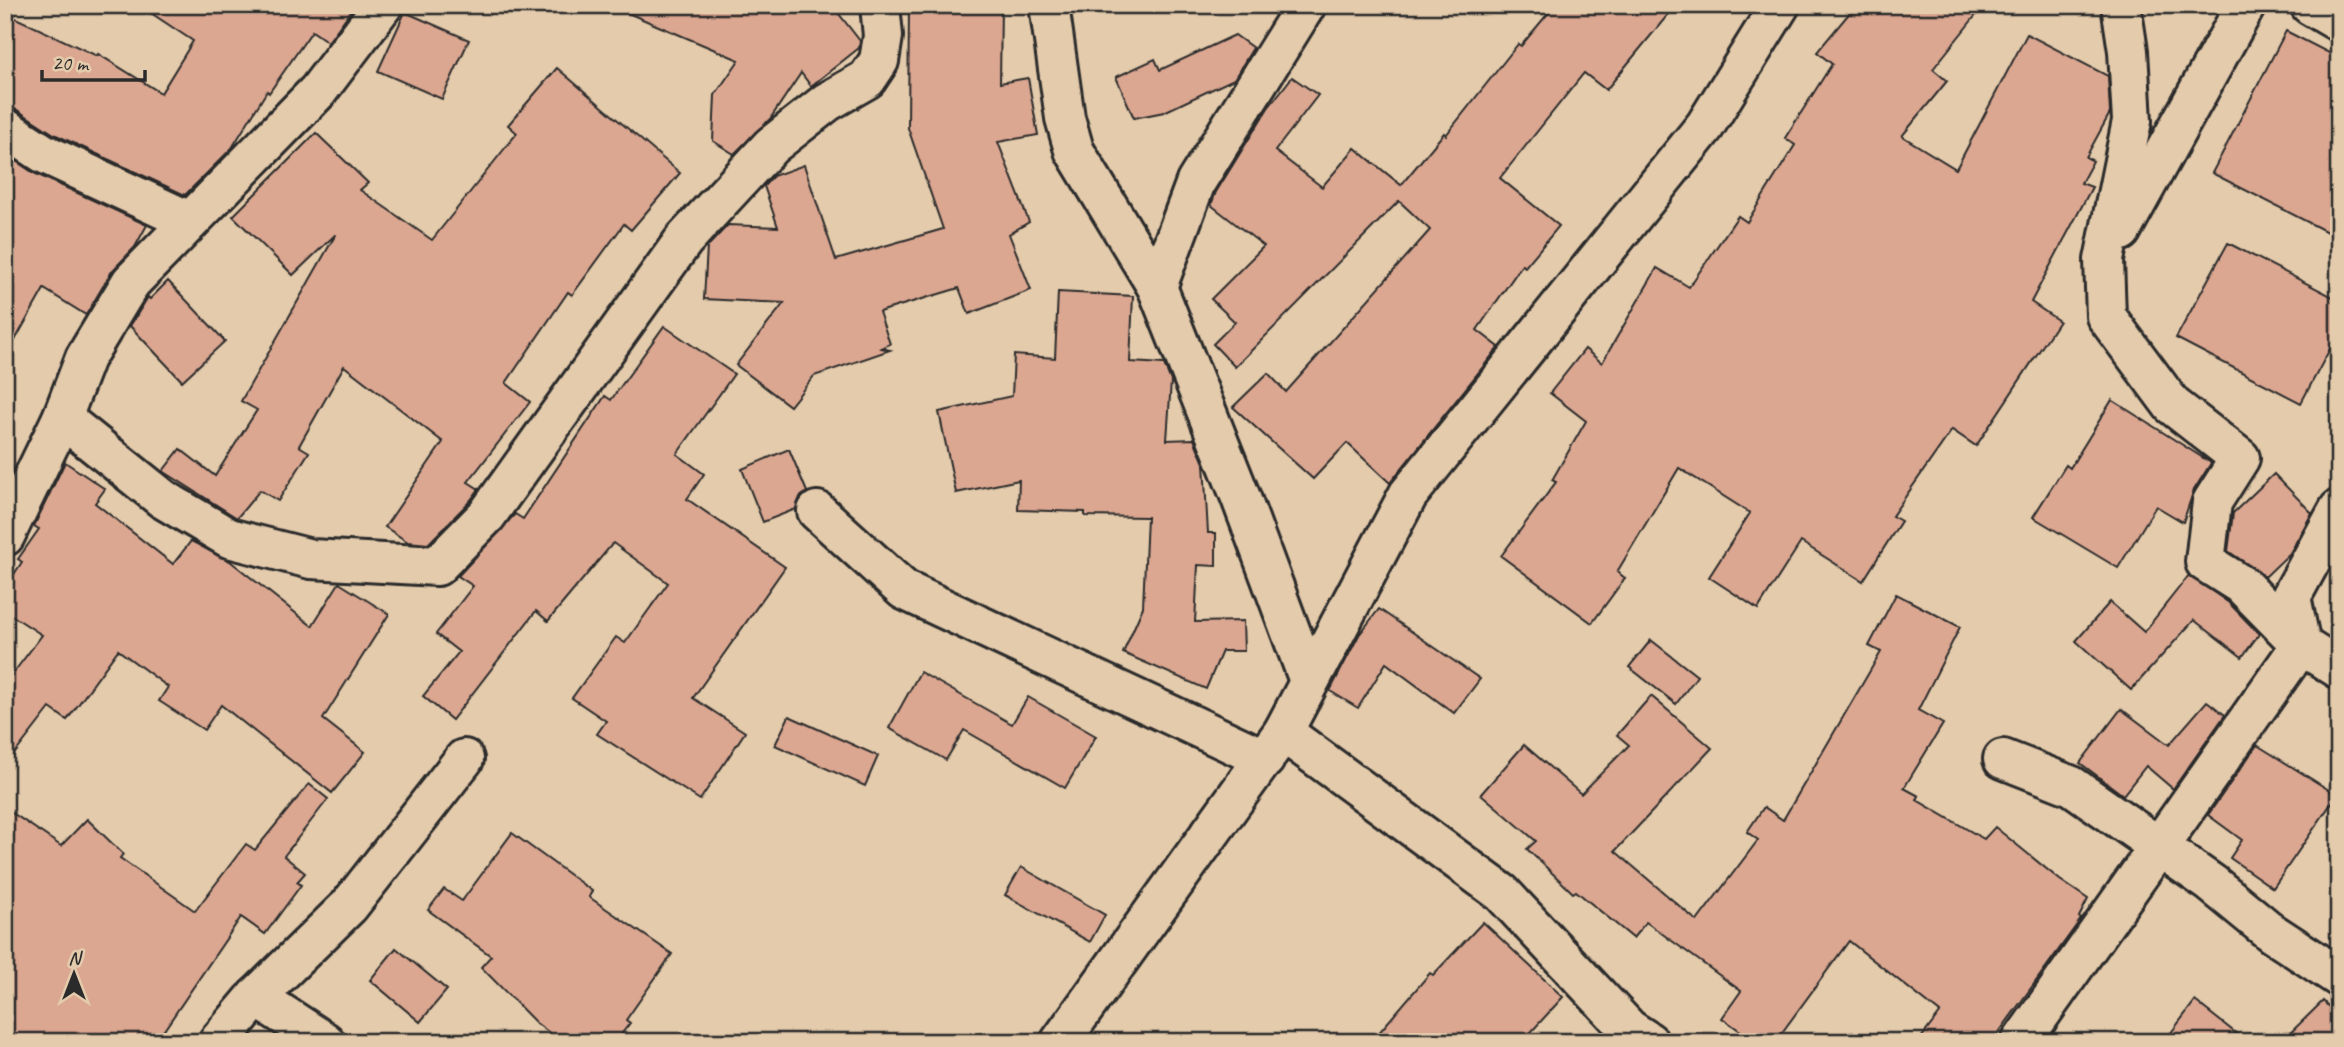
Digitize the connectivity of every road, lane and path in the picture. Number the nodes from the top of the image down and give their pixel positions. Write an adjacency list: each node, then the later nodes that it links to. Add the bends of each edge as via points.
1 (383, 5): 11 (street, via 318,92)
2 (880, 5): 14 (street, via 880,61 867,79 827,102 771,146 684,240 487,515 438,566 311,559 229,538 163,499)
3 (1049, 5): 13 (street, via 1074,150)
4 (1306, 5): 13 (street, via 1196,182)
5 (1780, 5): 20 (street, via 1705,126 1408,495)
6 (2121, 5): 12 (street, via 2132,121)
7 (2246, 5): 12 (street)
8 (2310, 5): 9 (street)
9 (2339, 22)
10 (5, 128): 11 (street, via 43,153)
11 (189, 221): 14 (street, via 131,282 85,358)
12 (2104, 260): 18 (street, via 2106,316 2172,405 2240,458 2212,502 2205,562 2243,586)
13 (1157, 287): 20 (street)
14 (62, 418): 17 (street)
15 (2339, 509): 18 (street, via 2291,597)
16 (817, 511): 21 (street, via 904,590)
17 (5, 536)
18 (2301, 645): 19 (street); 24 (street)
19 (2339, 668)
20 (1309, 681): 21 (street)
21 (1274, 745): 29 (street); 30 (street, via 1502,893 1629,1029)
22 (464, 758): 26 (street, via 349,906)
23 (2003, 759): 24 (street, via 2072,786)
24 (2158, 847): 25 (street); 31 (street)
25 (2339, 977)
26 (256, 997): 27 (street); 28 (street)
27 (218, 1042)
28 (325, 1042)
29 (1060, 1042)
30 (1649, 1042)
31 (2021, 1042)

